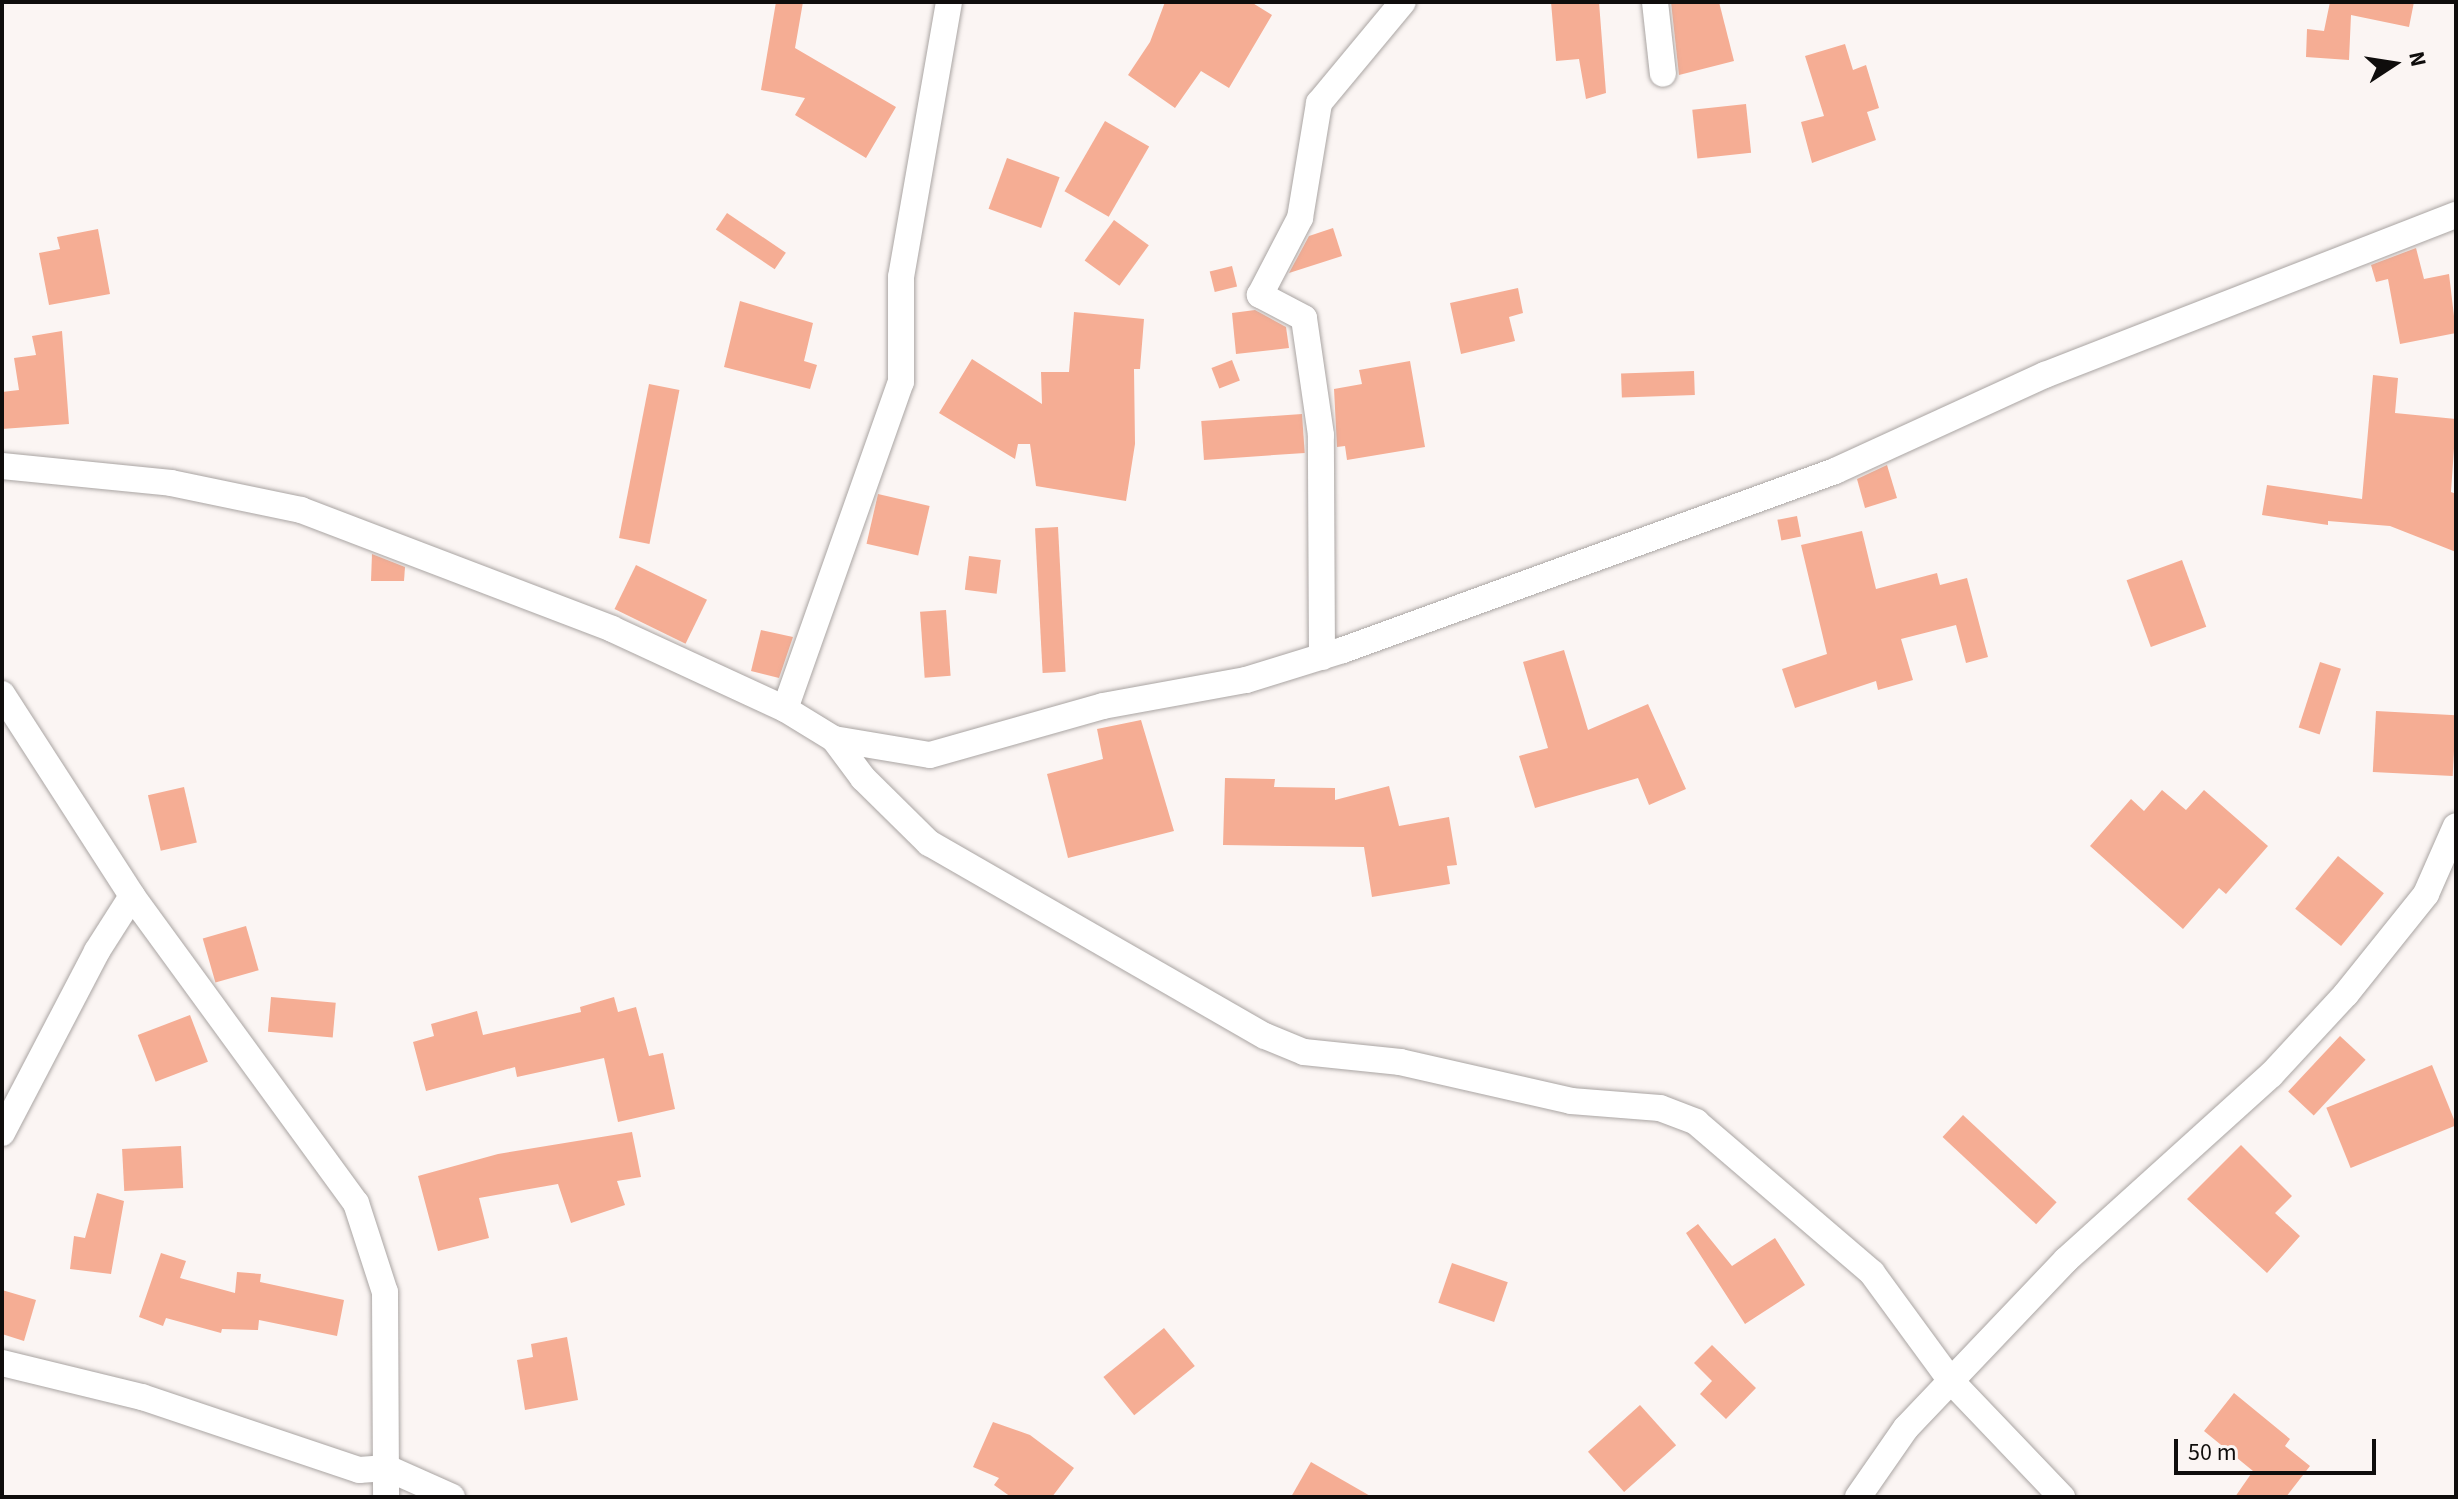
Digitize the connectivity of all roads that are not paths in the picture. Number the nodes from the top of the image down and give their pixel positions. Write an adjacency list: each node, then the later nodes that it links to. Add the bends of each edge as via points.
1 (949, 2): 9 (street, via 901,277 901,382)
2 (1403, 2): 7 (street, via 1319,103 1300,218 1260,295 1304,318 1321,435)
3 (1655, 2): 4 (street)
4 (1663, 74)
5 (2456, 215): 7 (street, via 2045,375 1835,471)
6 (2, 466): 9 (street, via 171,483 301,510 612,629)
7 (1322, 657): 10 (street, via 1246,680 1103,706 930,755)
8 (2, 694): 12 (street)
9 (785, 709): 10 (street)
10 (834, 739): 15 (street, via 885,802 929,843 1265,1036 1304,1052 1400,1062 1571,1101 1660,1108 1696,1122 1872,1273)
11 (2456, 826): 15 (street, via 2426,894 2346,994 2271,1075 2066,1260)
12 (132, 896): 13 (street, via 97,951); 16 (street, via 356,1203 385,1292)
13 (2, 1133)
14 (2, 1363): 16 (street, via 142,1397 359,1470)
15 (1951, 1381): 19 (street, via 1906,1428); 20 (street)
16 (387, 1468): 17 (street); 18 (street)
17 (386, 1497)
18 (452, 1497)
19 (1858, 1497)
20 (2062, 1497)

